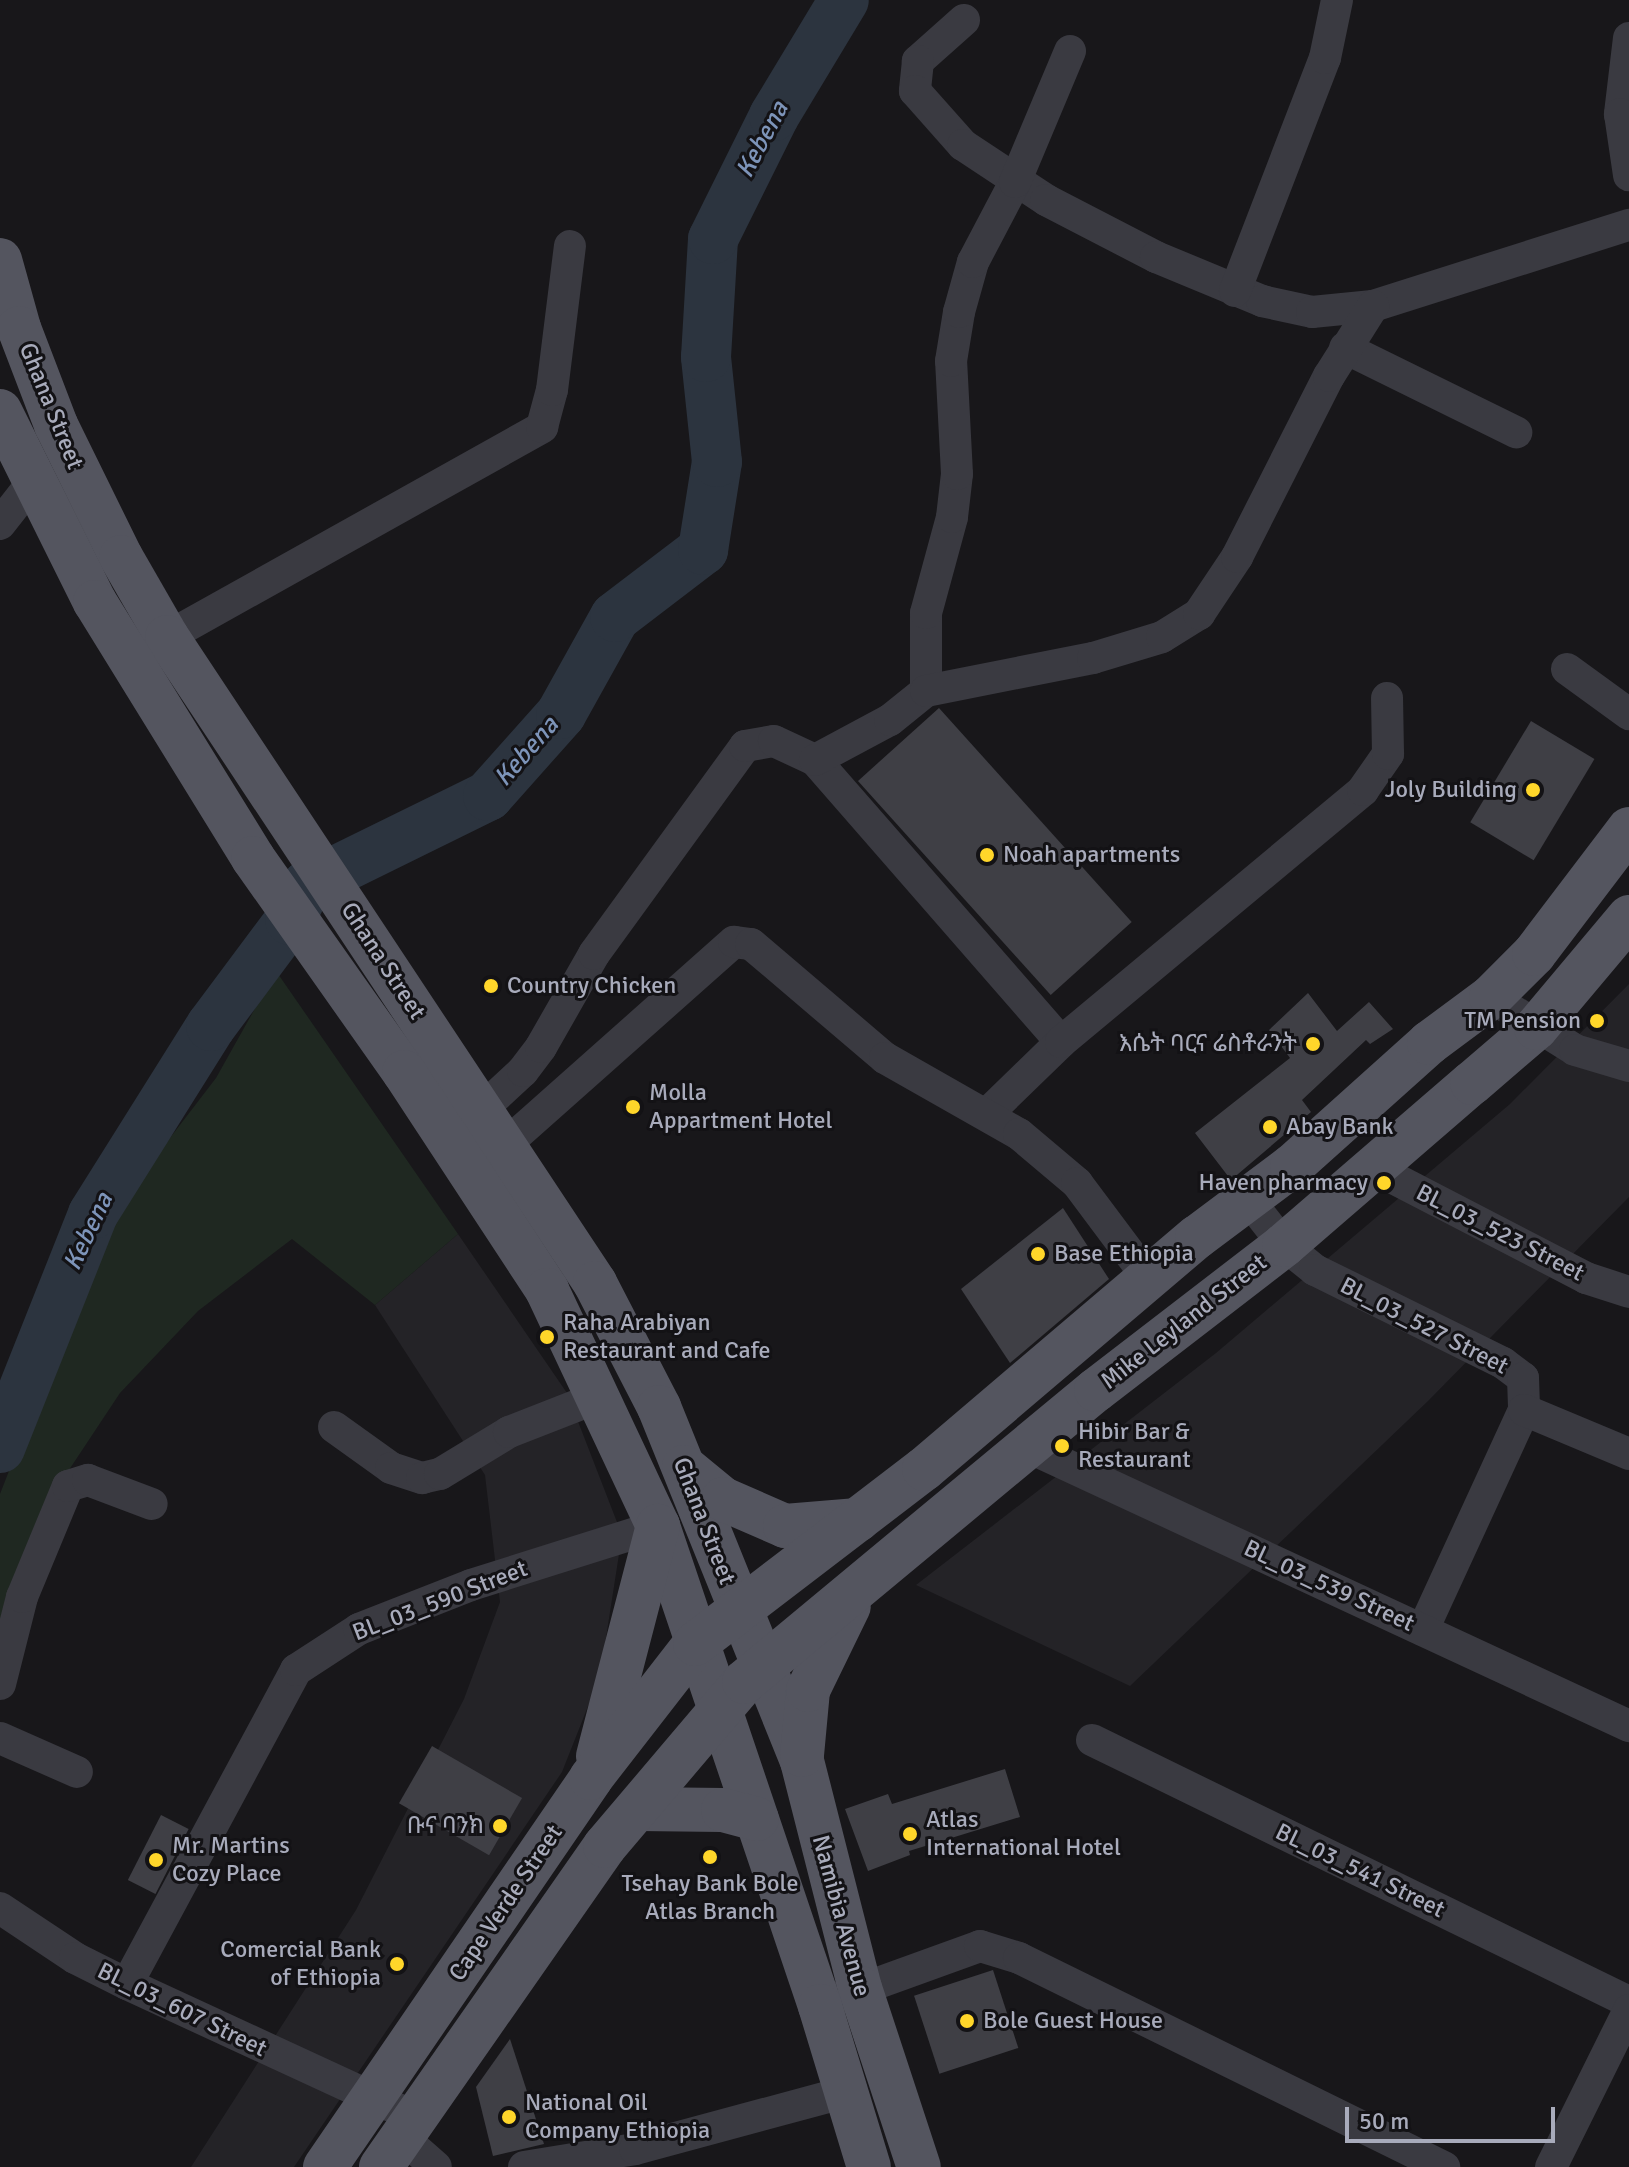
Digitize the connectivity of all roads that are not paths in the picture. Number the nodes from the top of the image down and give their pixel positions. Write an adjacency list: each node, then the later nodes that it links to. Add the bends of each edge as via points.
1 (1337, 0): 10 (street, via 1325,58)
2 (964, 20): 6 (street, via 918,61 915,91 963,145)
3 (1629, 38): 5 (street, via 1620,114)
4 (1070, 51): 6 (street)
5 (1629, 175)
6 (1015, 182): 10 (street, via 1156,257); 19 (street, via 973,262 959,312 951,361 957,474 952,517 926,613)
7 (1629, 225): 11 (street)
8 (570, 246): 17 (street, via 552,390 542,427)
9 (0, 260): 17 (main road, Ghana Street, via 56,425)
10 (1235, 291): 11 (street, via 1312,312)
11 (1373, 306): 12 (street)
12 (1345, 348): 14 (street); 19 (street, via 1237,557 1214,594 1179,630 1093,658)
13 (0, 411): 15 (main road, Ghana Street)
14 (1516, 432)
15 (32, 483): 16 (street); 23 (main road, Ghana Street, via 95,602)
16 (0, 524)
17 (167, 637): 22 (main road, Ghana Street)
18 (1567, 669): 21 (street)
19 (926, 691): 24 (street, via 890,720)
20 (1387, 698): 29 (street, via 1388,754 1363,790)
21 (1629, 714)
22 (230, 734): 23 (main road); 32 (main road, Ghana Street)
23 (194, 759): 38 (main road, Ghana Street, via 253,858 547,1290)
24 (815, 760): 29 (street); 32 (street, via 774,741 745,746 594,954)
25 (1629, 829): 27 (main road, Mike Leyland Street, via 1551,932)
26 (1629, 917): 28 (main road, Mike Leyland Street)
27 (1491, 997): 28 (street); 34 (main road, Mike Leyland Street)
28 (1536, 1028): 30 (street, via 1590,1058); 33 (main road, Mike Leyland Street)
29 (1061, 1042): 31 (street)
30 (1629, 1066)
31 (987, 1114): 32 (street, via 885,1058 767,956 751,944 734,942); 36 (street, via 1077,1183)
32 (493, 1127): 43 (main road, Ghana Street, via 595,1283)
33 (1374, 1168): 35 (main road, Mike Leyland Street); 37 (street, BL_03_523 Street, via 1586,1278)
34 (1248, 1199): 35 (street); 36 (main road, Mike Leyland Street)
35 (1284, 1245): 39 (street, BL_03_527 Street, via 1362,1297 1503,1363 1523,1378); 41 (main road, Mike Leyland Street, via 1209,1299)
36 (1148, 1278): 45 (main road, Mike Leyland Street, via 1060,1358)
37 (1629, 1292)
38 (599, 1397): 40 (street, via 509,1432 440,1474 422,1478 391,1468); 46 (main road, Ghana Street)
39 (1524, 1410): 42 (street); 49 (street)
40 (334, 1427)
41 (1028, 1447): 47 (main road, Mike Leyland Street); 49 (street, BL_03_539 Street)
42 (1629, 1454)
43 (684, 1467): 45 (main road, via 723,1499 785,1526); 48 (main road, Ghana Street)
44 (152, 1504): 52 (street, via 88,1480 68,1486 22,1597)
45 (858, 1520): 48 (main road, Mike Leyland Street)
46 (658, 1526): 50 (main road, Ghana Street); 59 (main road); 63 (street, BL_03_590 Street, via 471,1585 359,1629 296,1670)
47 (861, 1583): 51 (main road, Mike Leyland Street); 57 (main road, via 821,1654 808,1690)
48 (739, 1610): 50 (main road, Mike Leyland Street); 51 (main road, Ghana Street)
49 (1423, 1630): 54 (street, BL_03_539 Street)
50 (695, 1644): 53 (main road, Ghana Street); 59 (main road, Cape Verde Street)
51 (762, 1665): 53 (main road, Mike Leyland Street); 57 (main road, Namibia Avenue)
52 (0, 1684)
53 (721, 1707): 60 (main road, Cape Verde Street); 61 (main road, Namibia Avenue)
54 (1629, 1726)
55 (0, 1738): 58 (street)
56 (1092, 1740): 65 (street, BL_03_541 Street)
57 (802, 1761): 64 (main road, Namibia Avenue)
58 (77, 1772)
59 (591, 1778): 69 (main road, Cape Verde Street)
60 (639, 1809): 61 (main road, via 687,1807); 70 (main road, Cape Verde Street, via 552,1919)
61 (757, 1819): 66 (main road, Namibia Avenue)
62 (0, 1908): 63 (street, BL_03_607 Street, via 75,1958)
63 (127, 1984): 69 (street, BL_03_607 Street)
64 (860, 1988): 66 (street); 76 (main road, Namibia Avenue); 77 (street, via 980,1946 1019,1958)
65 (1629, 2002)
66 (820, 2006): 68 (main road, Namibia Avenue)
67 (1629, 2010): 78 (street)
68 (842, 2093): 71 (street); 75 (main road, Namibia Avenue)
69 (373, 2095): 70 (street, BL_03_607 Street); 72 (main road, Cape Verde Street)
70 (400, 2141): 73 (street, BL_03_607 Street)
71 (638, 2158): 74 (street)
72 (325, 2167)
73 (436, 2167)
74 (524, 2167)
75 (869, 2167)
76 (919, 2167)
77 (1444, 2167)
78 (1551, 2167)

